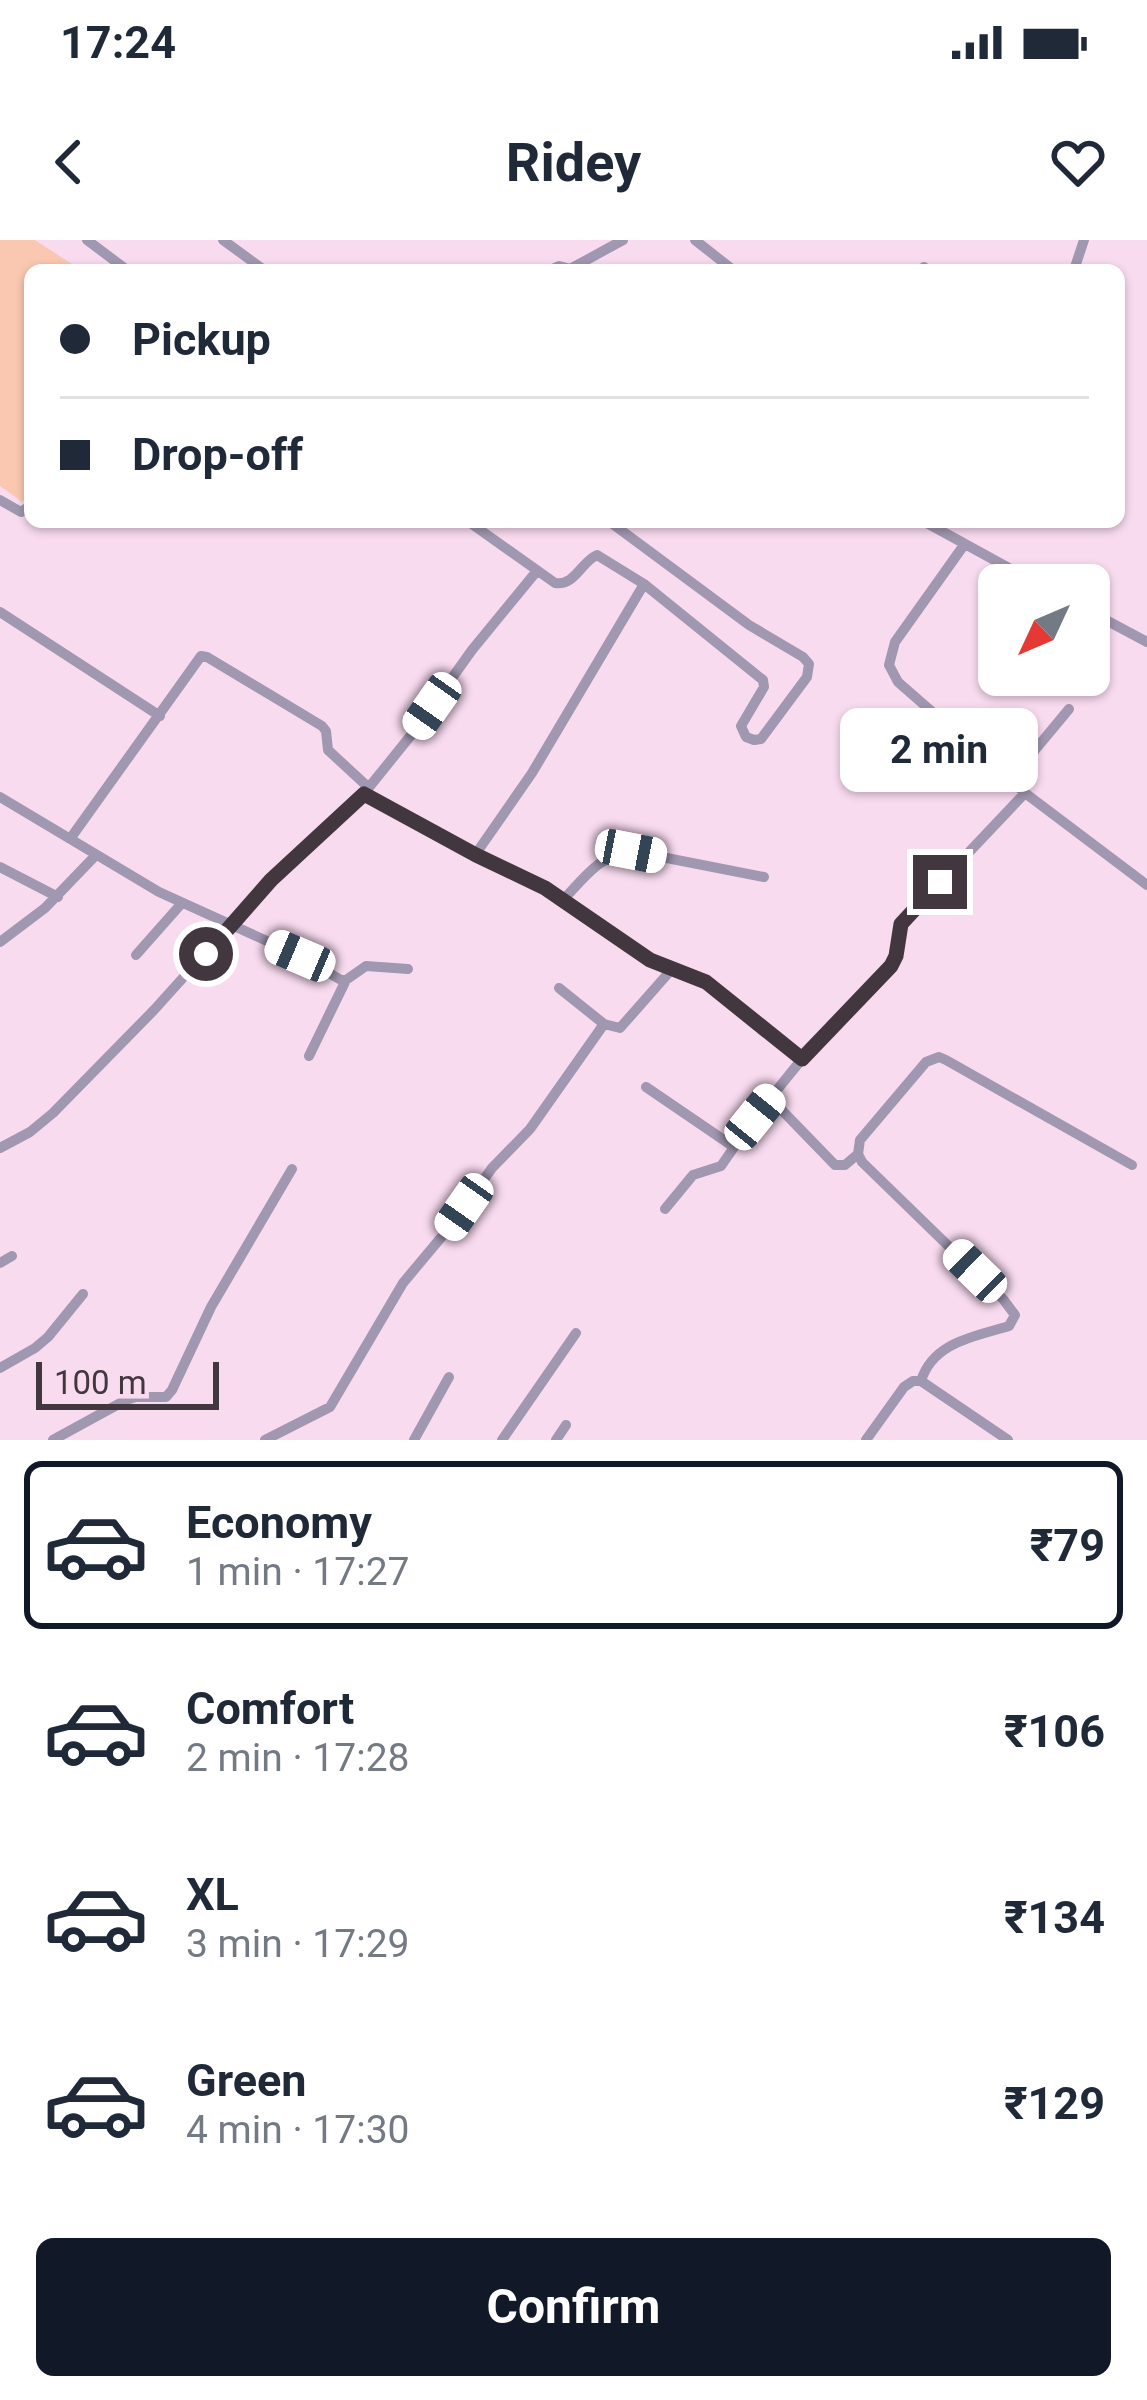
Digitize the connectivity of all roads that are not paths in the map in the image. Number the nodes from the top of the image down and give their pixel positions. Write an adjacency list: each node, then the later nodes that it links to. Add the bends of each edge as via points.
1 (87, 240): 5 (street)
2 (224, 240): 6 (street)
3 (623, 240): 7 (street)
4 (695, 240): 8 (street)
5 (120, 264)
6 (256, 264)
7 (582, 264)
8 (725, 264)
9 (477, 528): 14 (street)
10 (618, 528): 15 (street, via 809,664 760,739 740,726 764,680)
11 (935, 528): 12 (street)
12 (964, 545): 13 (street); 22 (street, via 895,642 889,665 898,682)
13 (1000, 564)
14 (536, 572): 15 (street, via 562,585 597,554); 23 (street)
15 (644, 584): 28 (street)
16 (4, 615): 18 (street); 21 (street)
17 (1110, 622): 19 (street)
18 (0, 631)
19 (1147, 642)
20 (1069, 709): 22 (street)
21 (160, 716): 23 (street, via 196,660 207,657 322,726 328,750); 26 (street)
22 (1010, 780): 24 (street)
23 (366, 790): 28 (street); 35 (street)
24 (1025, 793): 31 (street); 44 (street, via 901,924 891,966)
25 (0, 797): 26 (street)
26 (70, 839): 27 (street)
27 (96, 855): 32 (street); 34 (street)
28 (476, 855): 33 (street)
29 (0, 867): 32 (street)
30 (764, 877): 33 (street, via 618,852)
31 (1147, 885)
32 (58, 897): 36 (street)
33 (564, 899): 39 (street)
34 (182, 903): 35 (street); 37 (street)
35 (231, 926): 40 (street); 48 (street, via 52,1113)
36 (0, 942)
37 (136, 956)
38 (408, 969): 40 (street, via 366,966)
39 (672, 969): 42 (street, via 627,1023); 44 (street, via 706,982)
40 (346, 980): 43 (street)
41 (559, 988): 42 (street)
42 (604, 1024): 62 (street, via 530,1130 404,1283 330,1407)
43 (309, 1056)
44 (802, 1059): 46 (street)
45 (646, 1087): 47 (street)
46 (770, 1098): 47 (street); 49 (street, via 835,1165)
47 (734, 1147): 52 (street, via 721,1166 693,1175)
48 (0, 1148)
49 (858, 1154): 50 (street, via 860,1140 926,1062 939,1058); 59 (street, via 1015,1315 1009,1326 940,1352)
50 (1132, 1165)
51 (292, 1169): 61 (street, via 166,1397 126,1400)
52 (665, 1209)
53 (13, 1256): 54 (street)
54 (0, 1263)
55 (83, 1294): 57 (street, via 48,1337)
56 (576, 1333): 64 (street)
57 (0, 1367)
58 (449, 1377): 63 (street)
59 (921, 1381): 66 (street, via 904,1387); 67 (street)
60 (566, 1425): 65 (street)
61 (53, 1440)
62 (266, 1440)
63 (414, 1440)
64 (502, 1440)
65 (556, 1440)
66 (866, 1440)
67 (1008, 1440)

